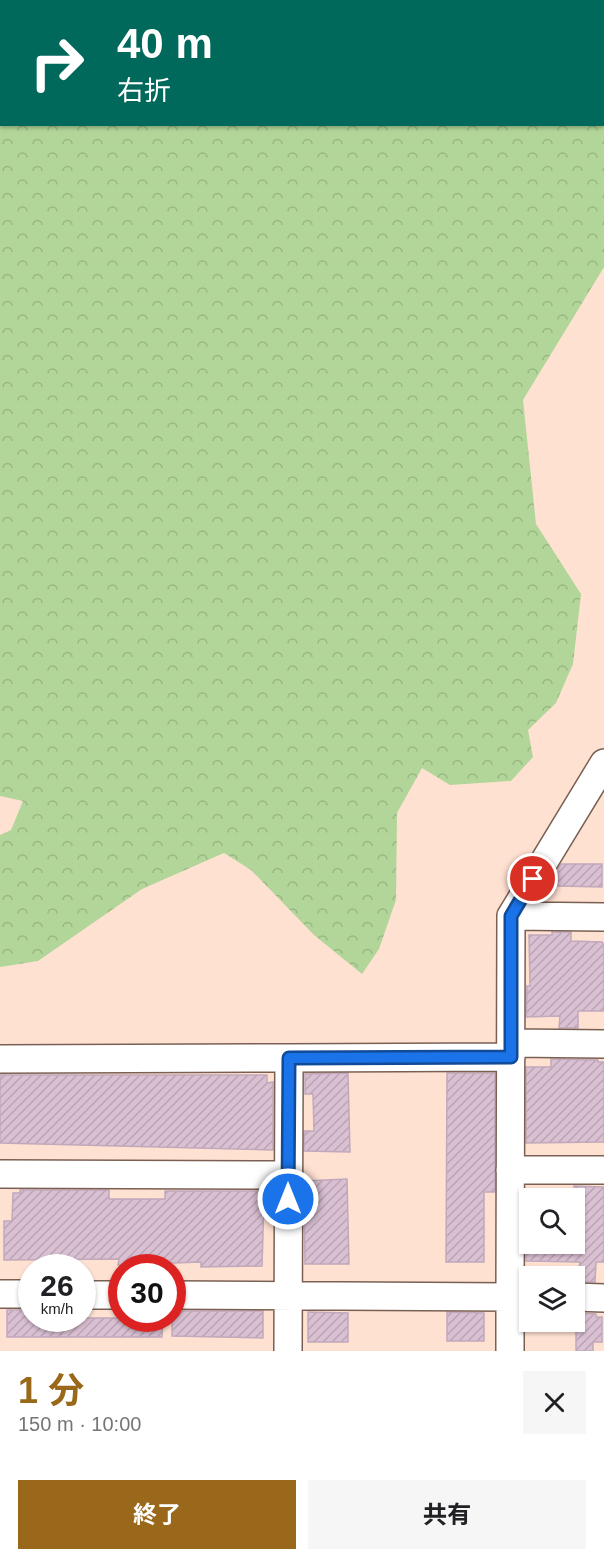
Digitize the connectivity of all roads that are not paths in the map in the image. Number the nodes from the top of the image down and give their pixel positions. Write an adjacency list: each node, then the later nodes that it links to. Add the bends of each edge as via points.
1 (604, 763): 2 (street)
2 (596, 788): 3 (street)
3 (511, 916): 4 (street); 6 (street)
4 (604, 917)
5 (604, 1044): 6 (street)
6 (511, 1050): 7 (street); 9 (street)
7 (289, 1058): 8 (street); 12 (street)
8 (0, 1059)
9 (510, 1170): 10 (street); 13 (street)
10 (604, 1170)
11 (0, 1174): 12 (street)
12 (288, 1175): 17 (street)
13 (519, 1284)
14 (0, 1294): 15 (street)
15 (18, 1294)
16 (186, 1295): 17 (street)
17 (288, 1295): 18 (street); 22 (street)
18 (519, 1297)
19 (585, 1298): 20 (street)
20 (604, 1298)
21 (519, 1302): 23 (street)
22 (288, 1351)
23 (510, 1351)

